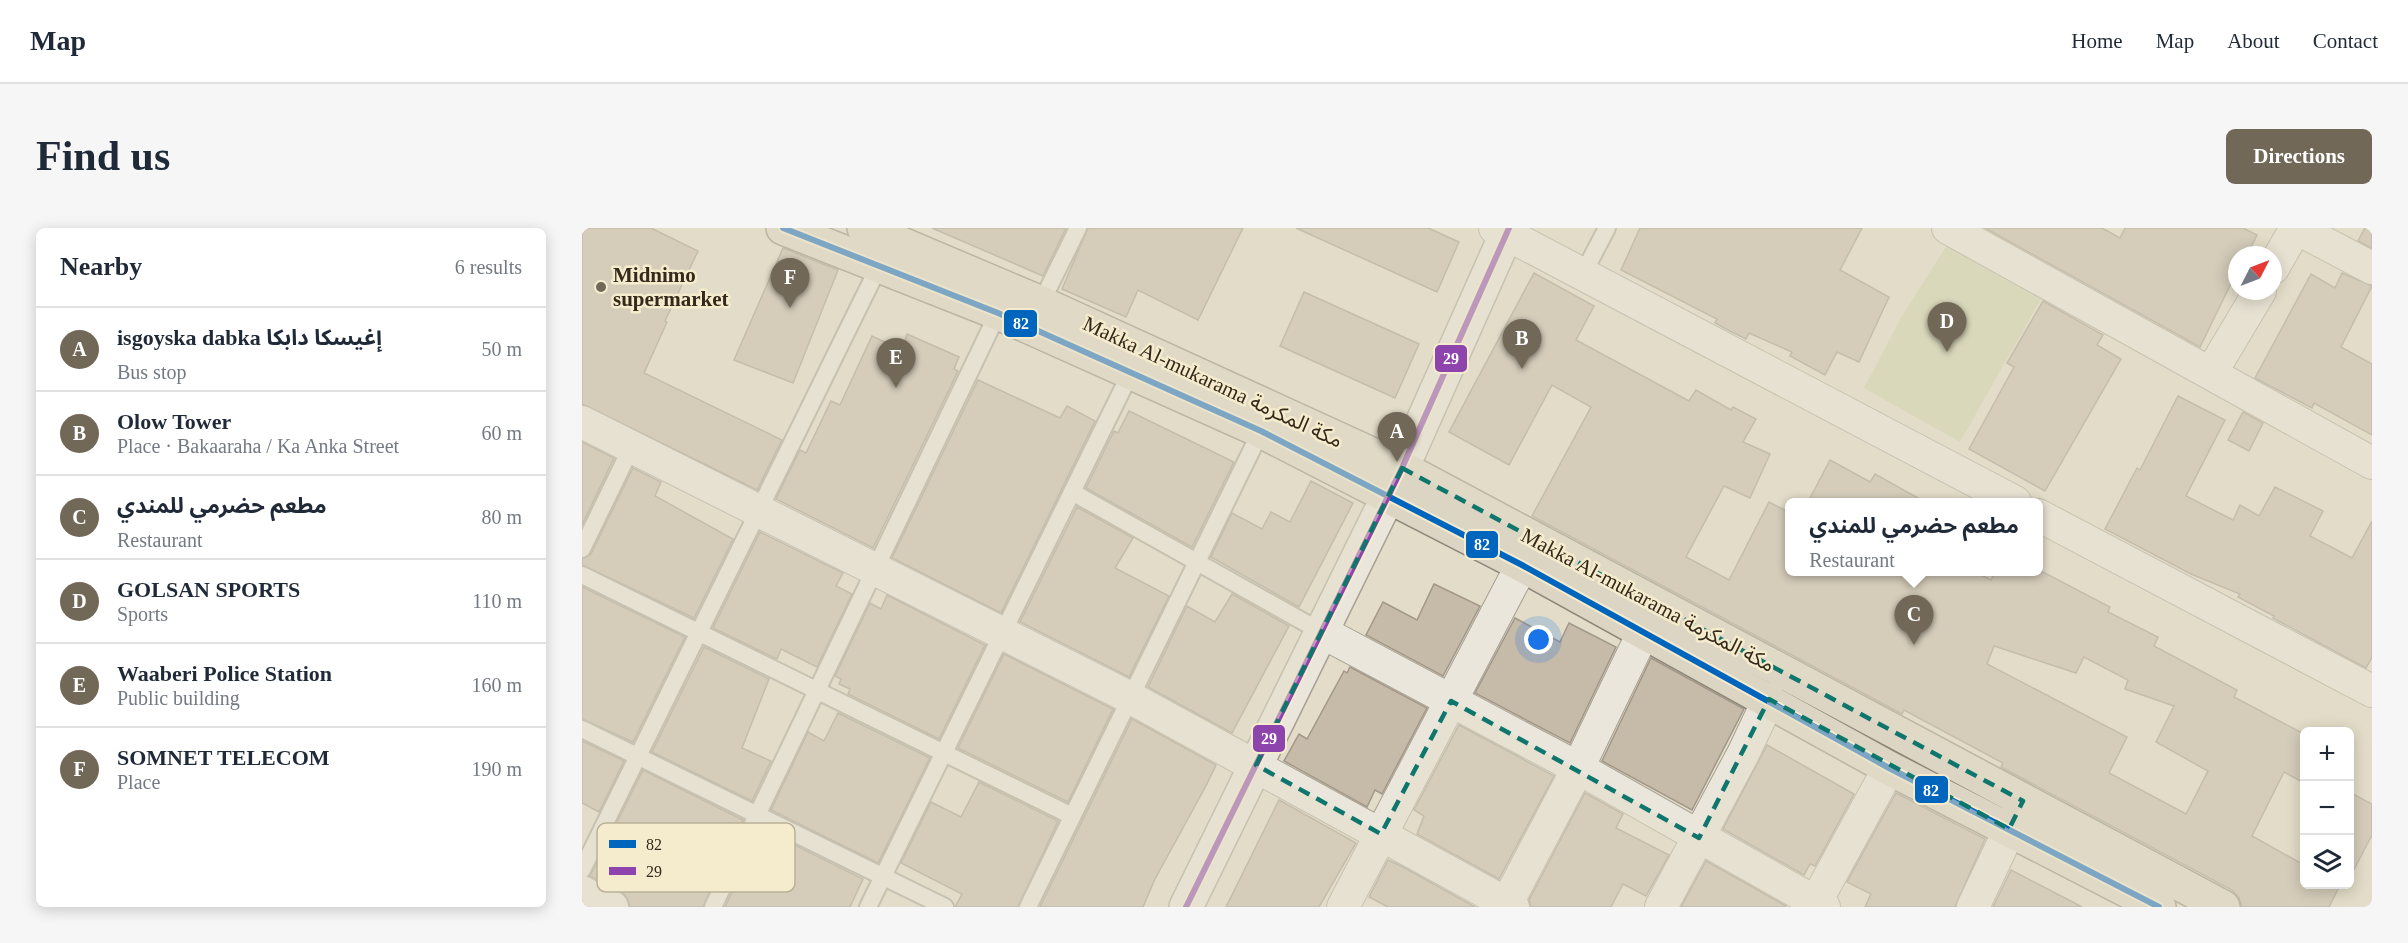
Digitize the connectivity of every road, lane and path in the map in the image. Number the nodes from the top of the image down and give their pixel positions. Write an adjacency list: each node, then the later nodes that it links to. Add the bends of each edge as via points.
1 (783, 228): 7 (highway, Makka Al-mukarama مكة المكرمة)
2 (1078, 228): 12 (lane)
3 (1607, 228): 10 (lane)
4 (1948, 228): 15 (street)
5 (2296, 228): 8 (street); 9 (street)
6 (1503, 230): 10 (street); 20 (street)
7 (878, 244): 12 (highway, Makka Al-mukarama مكة المكرمة); 13 (highway, Makka Al-mukarama مكة المكرمة); 24 (lane)
8 (2282, 252)
9 (2372, 268)
10 (1583, 274): 23 (street)
11 (2254, 300): 15 (street)
12 (1041, 303): 20 (highway, Makka Al-mukarama مكة المكرمة)
13 (998, 313): 14 (highway, Makka Al-mukarama مكة المكرمة); 29 (lane)
14 (1131, 372): 17 (highway, Makka Al-mukarama مكة المكرمة); 21 (lane)
15 (2211, 373): 19 (street)
16 (582, 422): 18 (street)
17 (1261, 431): 22 (highway, Makka Al-mukarama مكة المكرمة); 27 (lane)
18 (632, 446): 24 (street); 26 (lane)
19 (2371, 459)
20 (1402, 468): 22 (street); 46 (highway, Makka Al-mukarama مكة المكرمة)
21 (1072, 492): 27 (lane); 34 (lane)
22 (1387, 497): 28 (highway, Makka Al-mukarama مكة المكرمة); 32 (street)
23 (2007, 498)
24 (758, 512): 29 (street); 33 (lane)
25 (2043, 518): 36 (street)
26 (582, 549)
27 (1197, 561): 32 (lane); 37 (lane)
28 (1522, 565): 31 (highway, Makka Al-mukarama مكة المكرمة); 39 (street)
29 (874, 570): 34 (street); 35 (lane)
30 (582, 575): 33 (lane)
31 (1644, 631): 38 (highway, Makka Al-mukarama مكة المكرمة); 44 (street)
32 (1320, 632): 39 (street); 43 (street)
33 (699, 633): 35 (lane); 42 (lane)
34 (1002, 634): 37 (street); 41 (lane)
35 (817, 691): 41 (lane); 47 (lane)
36 (2372, 691)
37 (1129, 697): 43 (street); 48 (lane)
38 (1769, 699): 45 (highway, Makka Al-mukarama مكة المكرمة); 55 (street)
39 (1451, 701): 44 (street); 54 (street)
40 (582, 729): 42 (lane)
41 (944, 754): 48 (lane); 58 (lane)
42 (638, 756): 47 (lane); 49 (lane)
43 (1256, 765): 54 (street); 68 (street)
44 (1578, 768): 55 (street); 62 (street)
45 (1889, 768): 52 (highway, Makka Al-mukarama مكة المكرمة); 61 (street)
46 (2023, 801): 52 (street); 73 (highway, Makka Al-mukarama مكة المكرمة)
47 (757, 814): 50 (lane); 51 (lane)
48 (1070, 815): 67 (lane)
49 (605, 823)
50 (753, 823)
51 (775, 823)
52 (2009, 829): 71 (street); 72 (highway, Makka Al-mukarama مكة المكرمة)
53 (795, 833): 58 (lane)
54 (1381, 834): 62 (street); 69 (street)
55 (1699, 838): 61 (street); 70 (street)
56 (597, 839): 57 (lane)
57 (582, 870)
58 (884, 876): 65 (lane); 66 (lane)
59 (582, 892): 63 (street)
60 (720, 892): 64 (lane)
61 (1818, 905)
62 (1508, 906)
63 (612, 907)
64 (713, 907)
65 (868, 907)
66 (945, 907)
67 (1028, 907)
68 (1186, 907)
69 (1343, 907)
70 (1661, 907)
71 (1973, 907)
72 (2160, 907)
73 (2223, 907)

